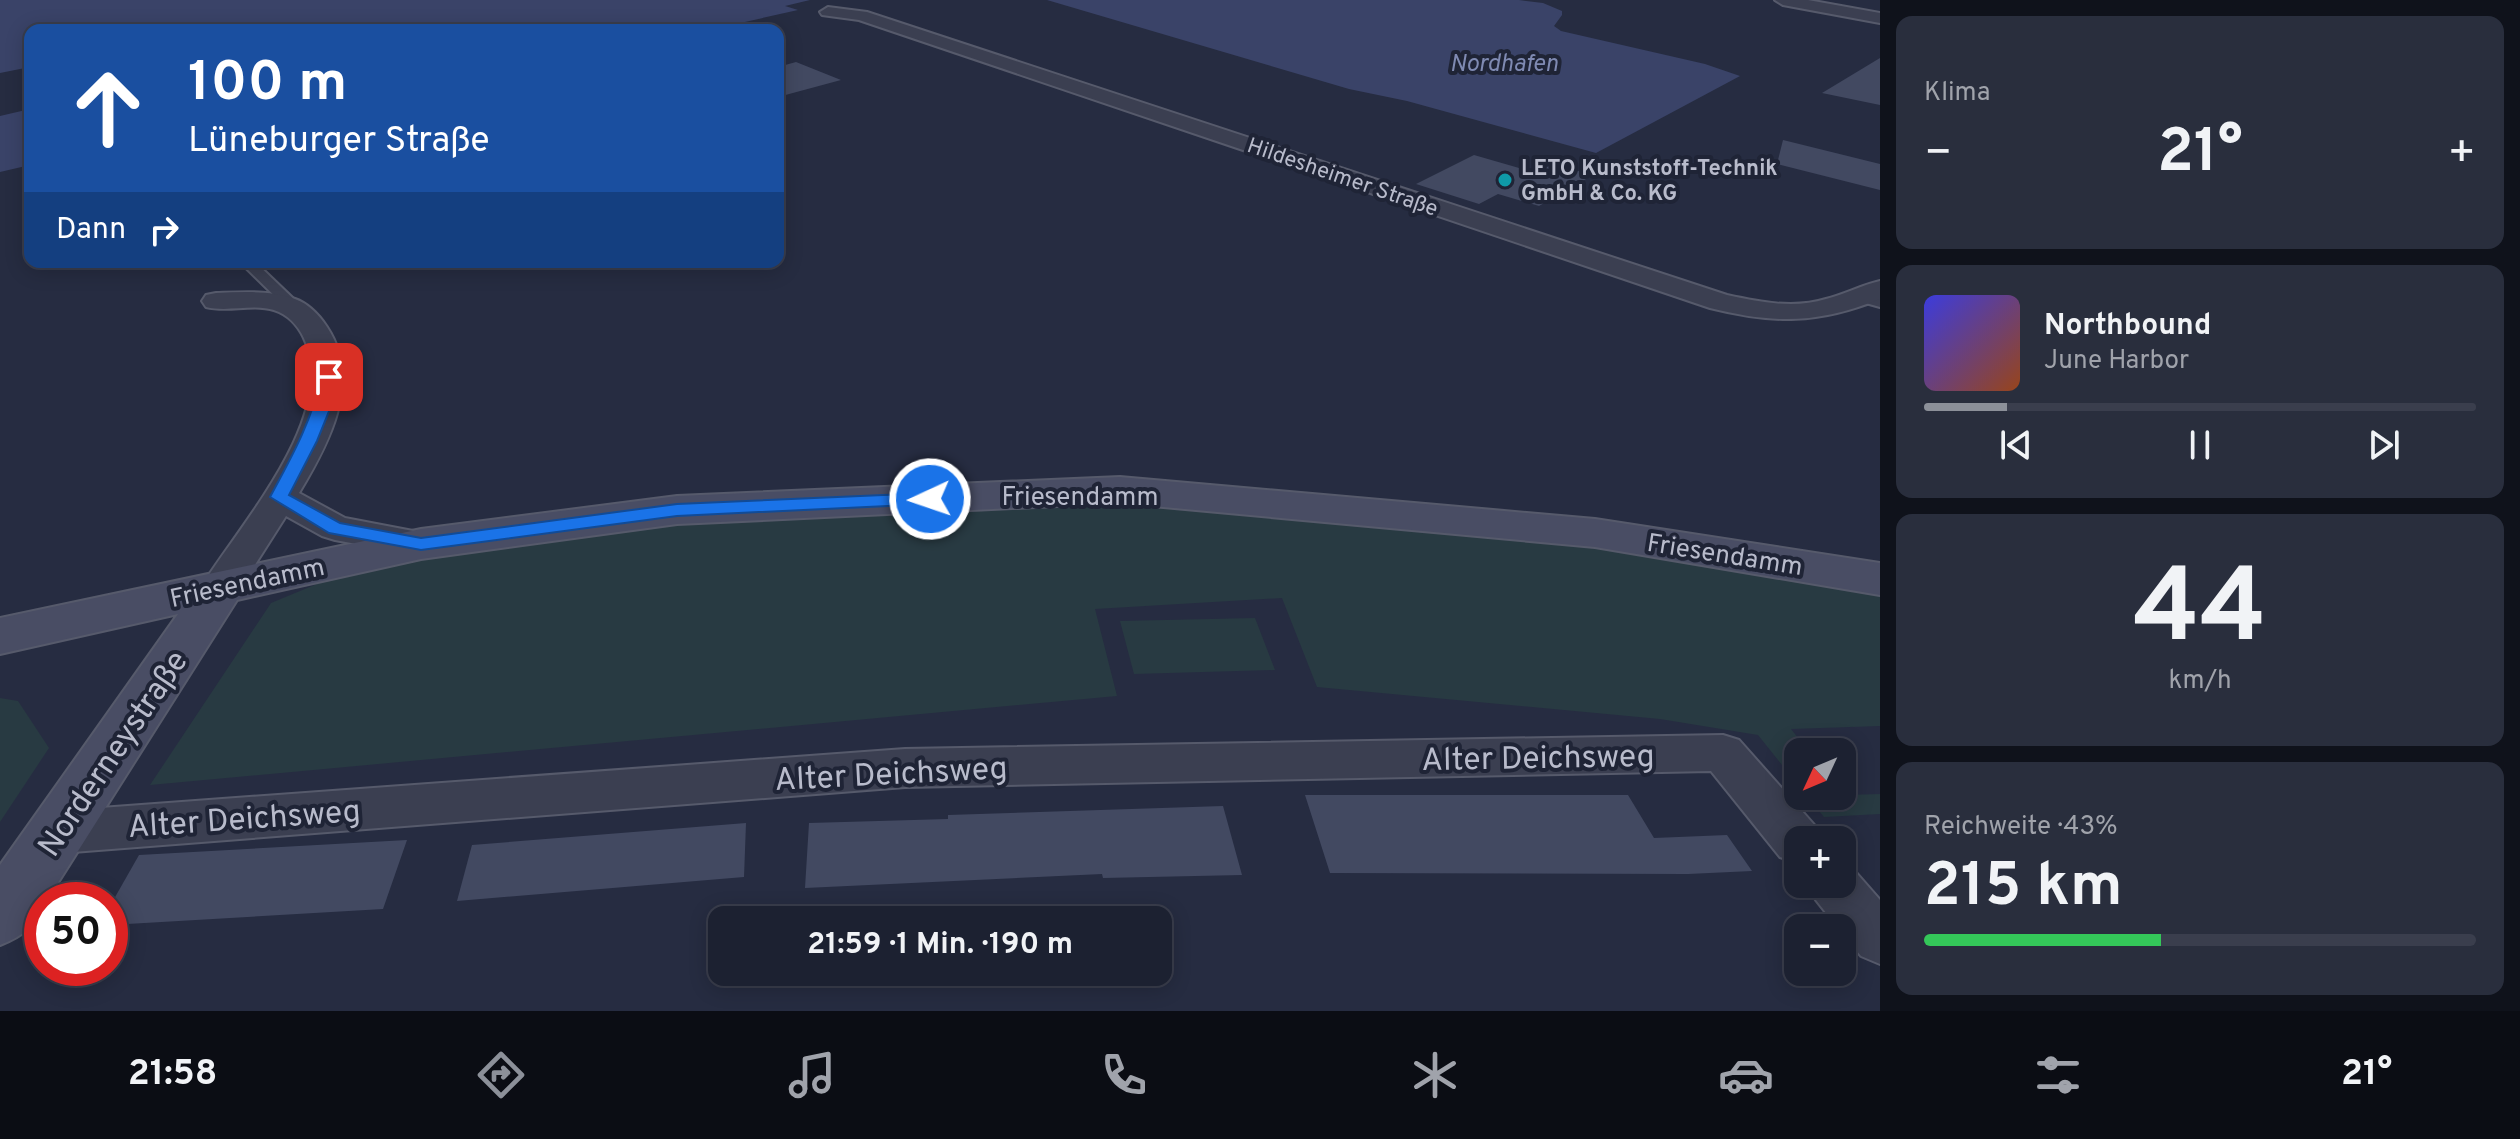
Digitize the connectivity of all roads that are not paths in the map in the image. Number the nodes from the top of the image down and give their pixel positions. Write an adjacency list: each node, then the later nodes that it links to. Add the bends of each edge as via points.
1 (1783, 0): 3 (street)
2 (828, 12): 5 (street, Hildesheimer Straße, via 861,15 1720,302 1811,313)
3 (1880, 18)
4 (253, 268): 7 (lane)
5 (1873, 297)
6 (216, 301): 7 (street, via 273,302)
7 (297, 310): 8 (street, via 319,337 329,377 309,441)
8 (279, 497): 9 (street, via 335,528); 11 (street)
9 (421, 544): 10 (main road, Friesendamm, via 677,510 1120,490 1595,533); 11 (main road, Friesendamm)
10 (1880, 579)
11 (221, 587): 12 (main road, Friesendamm); 14 (main road, Norderneystraße)
12 (0, 636)
13 (1785, 826): 14 (street, Alter Deichsweg, via 1723,753 905,768)
14 (60, 832): 16 (main road, Norderneystraße)
15 (1846, 898): 17 (street)
16 (0, 916)
17 (1880, 939)

